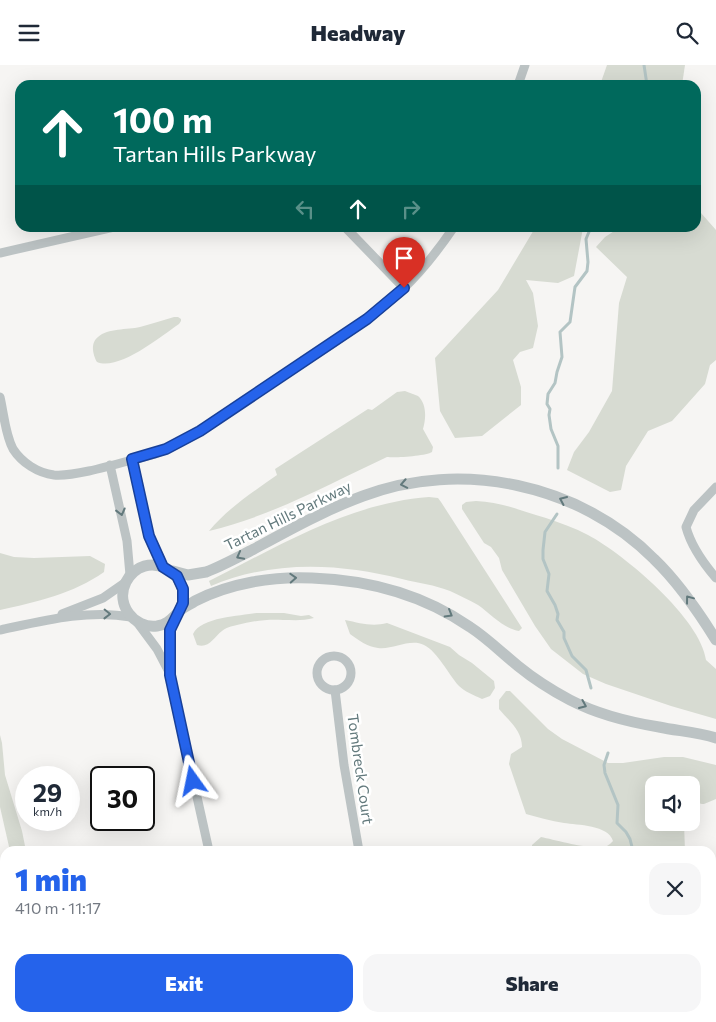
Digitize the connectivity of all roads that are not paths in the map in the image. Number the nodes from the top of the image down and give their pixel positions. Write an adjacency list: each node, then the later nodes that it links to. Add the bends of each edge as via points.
1 (525, 65): 2 (street)
2 (520, 80)
3 (92, 232): 6 (street)
4 (350, 232): 7 (street)
5 (451, 232): 7 (street)
6 (0, 253)
7 (404, 288): 9 (street, via 367,319 200,431 166,449)
8 (0, 397): 10 (street, via 13,448 30,466 54,475)
9 (132, 459): 10 (street); 12 (street, via 149,536)
10 (110, 465): 14 (street, one-way to 14, via 127,541)
11 (716, 487): 13 (street, via 694,509 686,527 696,549)
12 (167, 569): 14 (street, Tartan Hills Parkway, via 145,566); 15 (street, via 181,582 183,589); 19 (street, Tartan Hills Parkway, one-way to 12, via 674,580 654,558 623,533 545,492 489,480 434,480 388,488 333,508 206,573 188,575)
13 (716, 578)
14 (128, 579): 16 (street, via 123,601); 17 (street, Tartan Hills Parkway, via 103,599)
15 (179, 613): 16 (street, Tartan Hills Parkway, via 167,623 154,627); 20 (street, via 172,624 170,637); 22 (street, Tartan Hills Parkway, one-way to 22, via 216,592 276,579 336,579 388,588 446,612 543,685 572,701 642,724)
16 (134, 619): 17 (street, Tartan Hills Parkway, one-way to 16, via 106,613); 20 (street, via 157,649)
17 (48, 620): 18 (street, Tartan Hills Parkway)
18 (0, 630)
19 (716, 640)
20 (170, 675): 23 (street)
21 (335, 690): 24 (street, Tombreck Court)
22 (716, 737)
23 (208, 846)
24 (358, 846)

